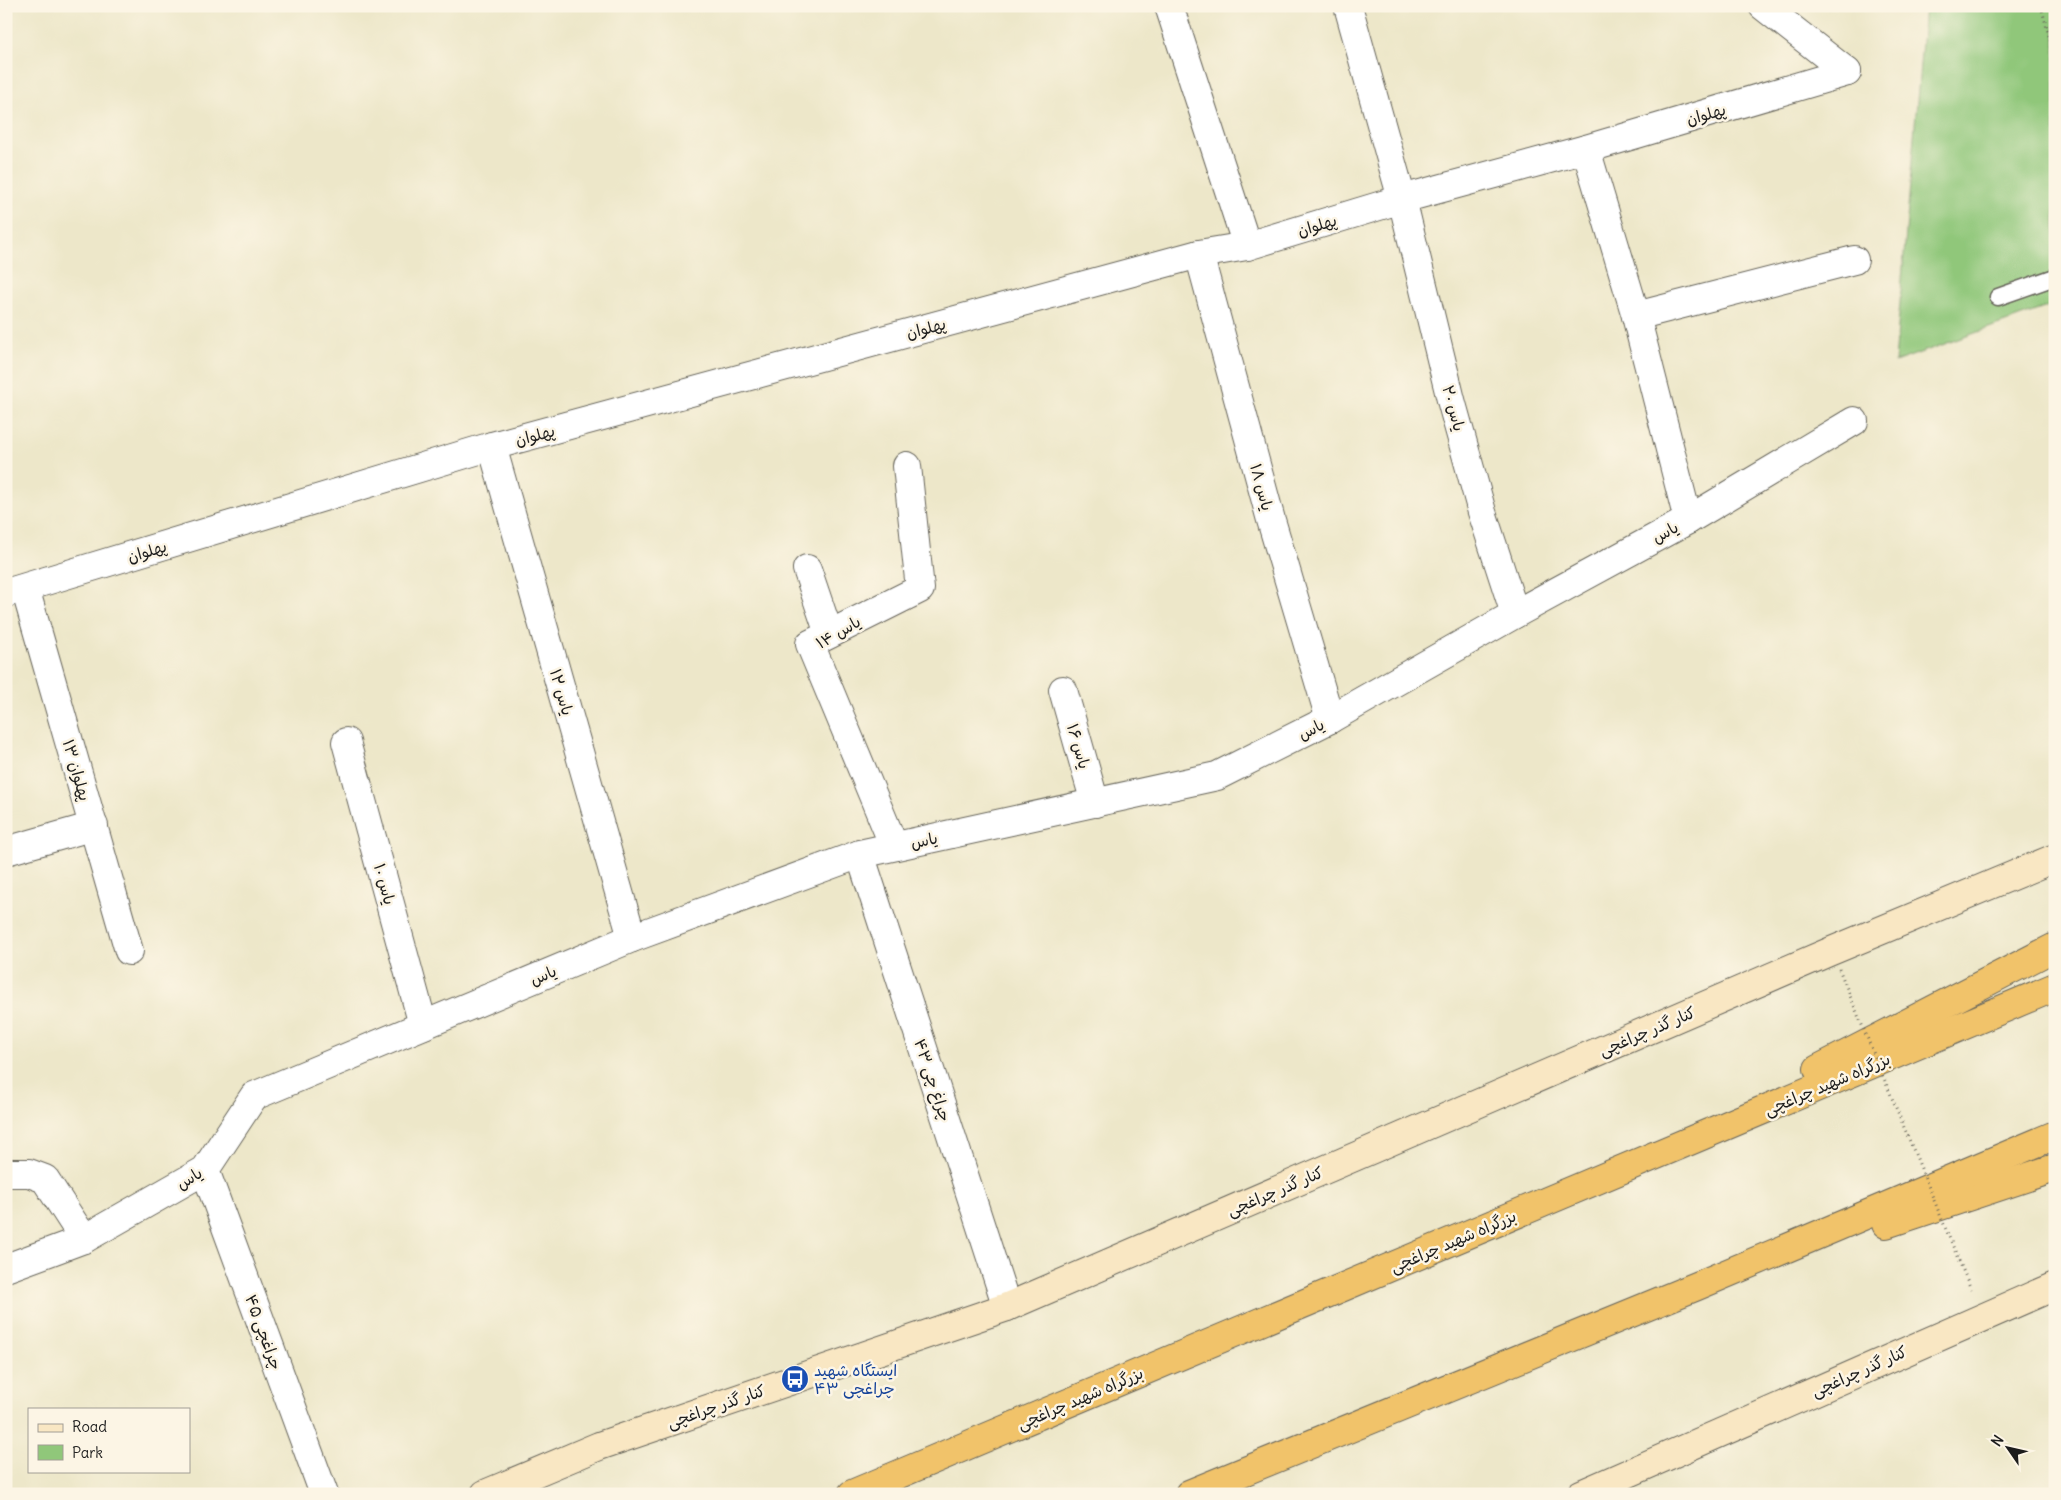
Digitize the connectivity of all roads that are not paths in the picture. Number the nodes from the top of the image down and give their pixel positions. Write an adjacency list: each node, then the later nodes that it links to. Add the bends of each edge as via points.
1 (1169, 6): 6 (street)
2 (1348, 6): 5 (street, یاس ۲۰)
3 (1763, 6): 4 (street, پهلوان, via 1848,72)
4 (1586, 149): 5 (street, پهلوان); 11 (street)
5 (1402, 199): 6 (street, پهلوان); 18 (street, یاس ۲۰, via 1451,400)
6 (1247, 246): 7 (street, پهلوان)
7 (1199, 254): 13 (street, پهلوان); 21 (street, یاس ۱۸, via 1271,520)
8 (1854, 260): 11 (street)
9 (2055, 277): 10 (lane)
10 (1998, 297)
11 (1636, 316): 15 (street)
12 (1854, 421): 15 (street, یاس)
13 (492, 446): 17 (street, پهلوان); 29 (street, یاس ۱۲)
14 (907, 466): 19 (street, یاس ۱۴, via 920,589)
15 (1688, 520): 18 (street, یاس)
16 (806, 569): 19 (street)
17 (16, 591): 24 (street, پهلوان ۱۳)
18 (1515, 614): 21 (street, یاس)
19 (830, 634): 25 (street, یاس ۱۴, via 810,644)
20 (1063, 690): 23 (street, یاس ۱۶)
21 (1330, 719): 23 (street, یاس, via 1217,776)
22 (346, 742): 33 (street, یاس ۱۰)
23 (1094, 803): 25 (street, یاس)
24 (94, 826): 26 (street); 31 (street, پهلوان ۱۳)
25 (894, 846): 27 (street, یاس)
26 (6, 851)
27 (860, 854): 29 (street, یاس); 43 (street, چراغ چی ۴۳)
28 (2055, 858): 43 (main road, کنار گذر چراغچی, via 1829,952)
29 (632, 938): 33 (street, یاس)
30 (2055, 948): 35 (highway)
31 (129, 952)
32 (2055, 987): 35 (highway, بزرگراه شهید چراغچی)
33 (423, 1025): 37 (street, یاس, via 254,1096)
34 (2055, 1135): 41 (highway)
35 (1627, 1168): 46 (highway, بزرگراه شهید چراغچی)
36 (2055, 1168): 41 (highway)
37 (205, 1170): 39 (street, یاس); 44 (street, چراغچی ۴۵)
38 (6, 1173): 39 (street, via 29,1173 45,1179)
39 (84, 1239): 40 (street, یاس)
40 (6, 1268)
41 (1697, 1286): 47 (highway)
42 (2055, 1286): 48 (main road, کنار گذر چراغچی)
43 (1007, 1307): 45 (main road, کنار گذر چراغچی, via 599,1446)
44 (319, 1492)
45 (485, 1494)
46 (852, 1494)
47 (1189, 1494)
48 (1581, 1494)

